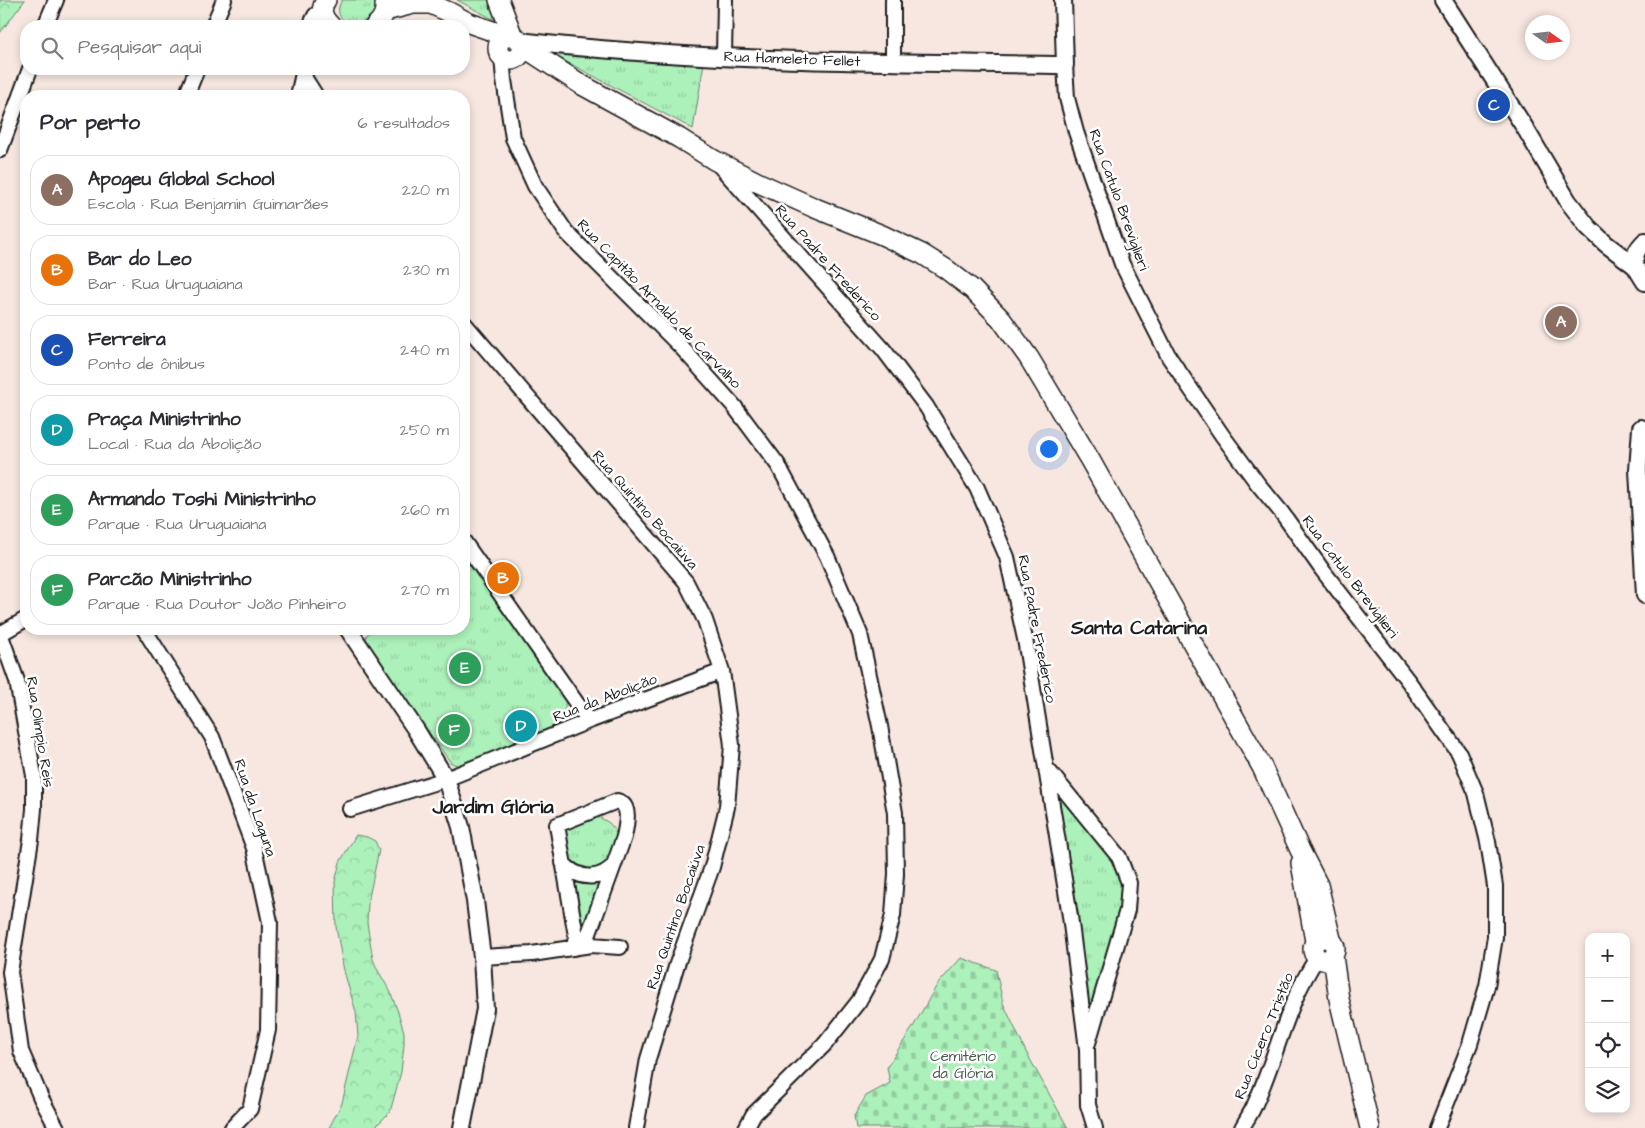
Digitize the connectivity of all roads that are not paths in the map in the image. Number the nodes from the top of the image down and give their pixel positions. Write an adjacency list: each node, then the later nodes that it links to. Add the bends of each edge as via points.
1 (56, 0): 10 (street)
2 (224, 0): 11 (street)
3 (725, 0): 15 (street)
4 (893, 0): 16 (street)
5 (1063, 0): 17 (street)
6 (1443, 0): 30 (street, via 1568,201 1588,227)
7 (427, 2): 9 (main road); 12 (main road)
8 (501, 7): 14 (main road)
9 (382, 12)
10 (48, 20)
11 (216, 20)
12 (464, 20)
13 (470, 24): 14 (main road)
14 (511, 47): 15 (street, Rua Hameleto Fellet, via 565,46); 28 (main road, via 560,70); 57 (street, Rua Capitão Arnaldo de Carvalho, via 504,80 513,138 535,186 566,232 682,348 734,406 778,465 827,556 860,634 895,813 893,914 882,959 859,1001 830,1037 753,1115)
15 (724, 57): 16 (street, Rua Hameleto Fellet)
16 (894, 62): 17 (street, Rua Hameleto Fellet)
17 (1065, 65): 61 (street, Rua Catulo Breviglieri, via 1067,98 1076,132 1122,264 1170,357 1258,484 1409,682 1458,753 1476,793 1495,886 1495,937 1487,986 1470,1044)
18 (28, 75): 22 (street)
19 (195, 75): 23 (street)
20 (304, 75): 24 (street)
21 (306, 75): 25 (street)
22 (22, 90)
23 (188, 90)
24 (300, 90)
25 (313, 90)
26 (20, 96): 27 (street)
27 (0, 150)
28 (714, 160): 43 (street, Rua Padre Frederico, via 883,349 926,406 977,488 1007,557); 50 (main road, via 922,254 972,288 1001,319 1029,358 1094,468 1262,767 1300,850)
29 (1641, 245): 30 (street, via 1627,251); 31 (street, via 1634,258)
30 (1611, 247): 31 (street)
31 (1635, 266): 32 (street)
32 (1645, 282)
33 (470, 330): 41 (street, Rua Quintino Bocaiúva, via 686,582 705,620)
34 (1644, 426): 36 (street, via 1638,470)
35 (470, 555): 42 (street)
36 (1645, 594)
37 (20, 622): 38 (street)
38 (0, 634): 53 (street, Rua Olímpio Reis, via 18,680 34,776 31,840 10,972 22,1051)
39 (148, 635): 54 (street, Rua da Laguna, via 212,737 254,848 270,922 268,1030 250,1108)
40 (356, 635): 44 (street)
41 (722, 671): 42 (street, Rua da Abolição); 56 (street, Rua Quintino Bocaiúva, via 732,745 727,807 712,867 677,964 648,1059)
42 (589, 721): 44 (street, Rua da Abolição)
43 (1046, 769): 52 (street, Rua Padre Frederico); 52 (street, via 1118,857 1129,883 1127,910)
44 (446, 779): 45 (street, Rua da Abolição); 51 (street, via 461,827)
45 (350, 809)
46 (563, 863): 47 (street, via 575,873 594,877); 47 (street, via 557,826 617,801 625,806 626,826); 48 (street)
47 (615, 864): 48 (street, via 588,936)
48 (578, 947): 49 (street); 51 (street)
49 (620, 947)
50 (1323, 951): 59 (street, Rua Cícero Tristão, via 1306,973 1255,1105); 60 (main road, via 1339,999)
51 (482, 957): 55 (street, via 485,1009)
52 (1087, 1049): 58 (street, via 1088,1105)
53 (57, 1128)
54 (232, 1128)
55 (462, 1128)
56 (636, 1128)
57 (746, 1128)
58 (1096, 1128)
59 (1242, 1128)
60 (1370, 1128)
61 (1437, 1128)

